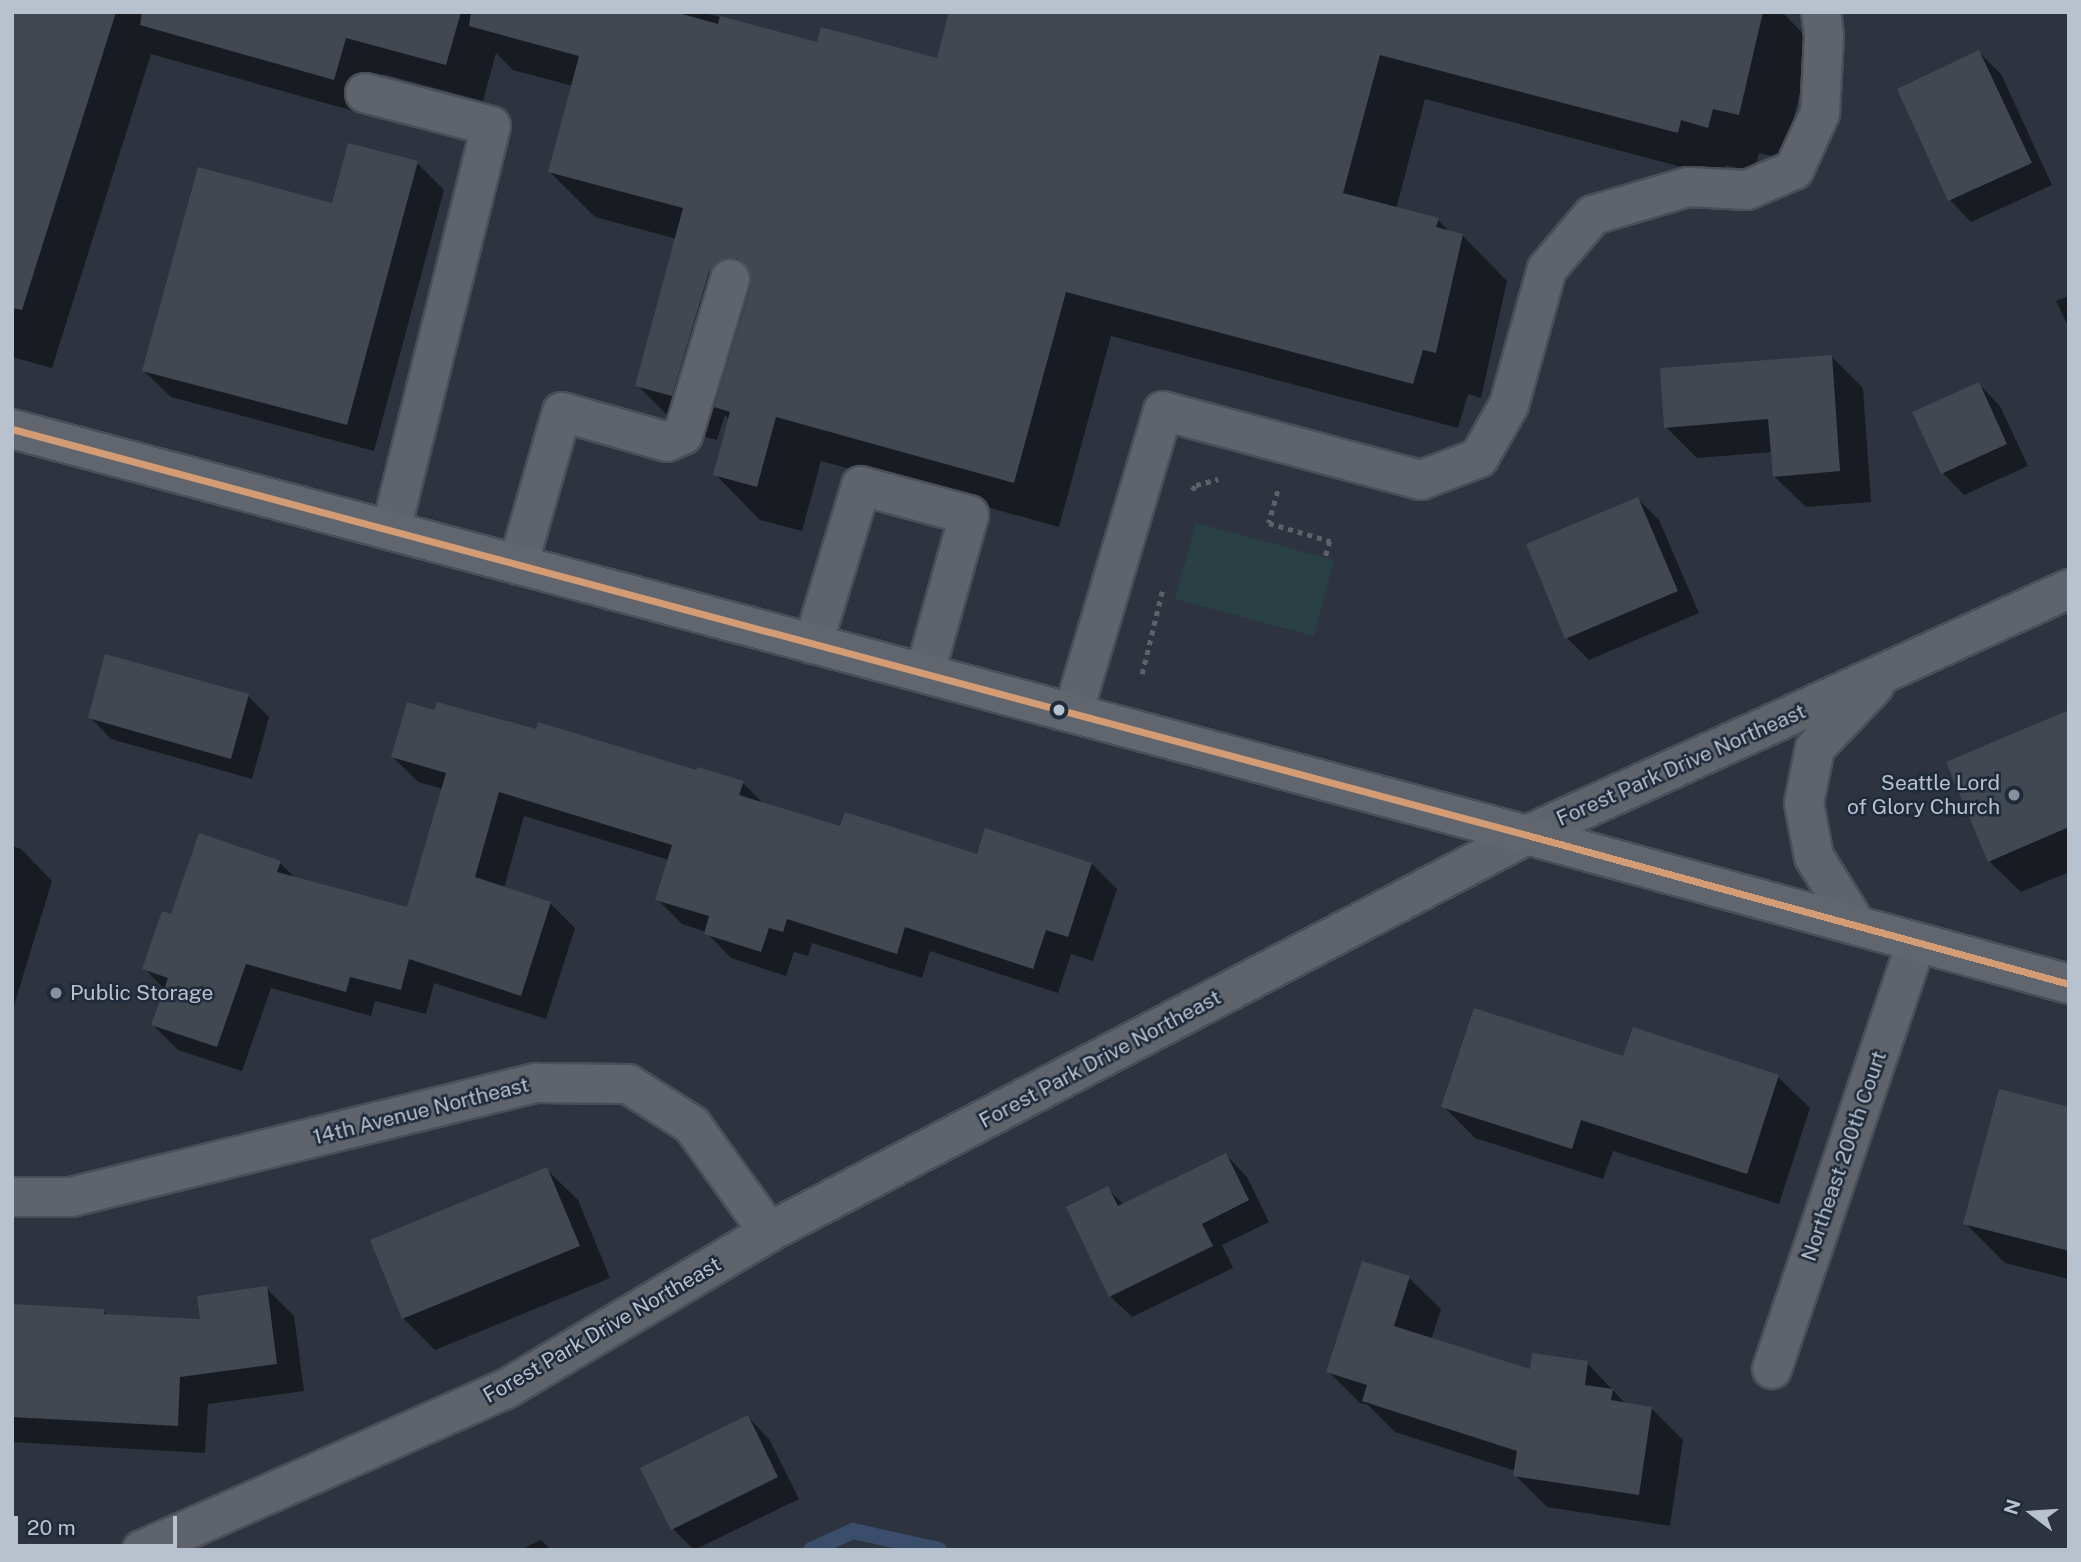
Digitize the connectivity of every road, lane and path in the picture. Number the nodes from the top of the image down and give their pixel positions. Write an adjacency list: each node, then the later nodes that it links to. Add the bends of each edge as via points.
1 (1821, 12): 19 (street, via 1820,113 1794,170 1747,190 1688,187 1593,215 1548,269 1509,405 1479,458 1421,480 1164,411)
2 (365, 93): 10 (street, via 491,126)
3 (730, 279): 12 (street, via 683,435 667,442 562,412)
4 (12, 429): 10 (main road)
5 (1229, 481): 8 (path, via 1217,478 1196,485)
6 (1280, 483): 9 (path)
7 (1265, 490): 9 (path)
8 (1189, 493)
9 (1277, 493): 11 (path, via 1269,523 1329,541)
10 (391, 531): 12 (main road)
11 (1325, 558)
12 (517, 565): 15 (main road)
13 (1163, 583): 18 (path, via 1164,596)
14 (2069, 589): 16 (street, Forest Park Drive Northeast)
15 (813, 644): 17 (main road); 17 (street, via 860,486 970,515)
16 (1889, 671): 20 (street, Forest Park Drive Northeast); 21 (street, via 1815,748 1804,803 1814,857)
17 (925, 673): 19 (main road)
18 (1142, 674)
19 (1073, 713): 20 (main road)
20 (1527, 835): 21 (main road); 25 (street, Forest Park Drive Northeast)
21 (1857, 926): 22 (main road)
22 (1916, 943): 23 (main road); 26 (street, Northeast 200th Court)
23 (2069, 984)
24 (12, 1197): 25 (street, 14th Avenue Northeast, via 71,1197 536,1083 628,1084 692,1125)
25 (769, 1232): 27 (street, Forest Park Drive Northeast, via 506,1389)
26 (1772, 1369)
27 (142, 1550)

